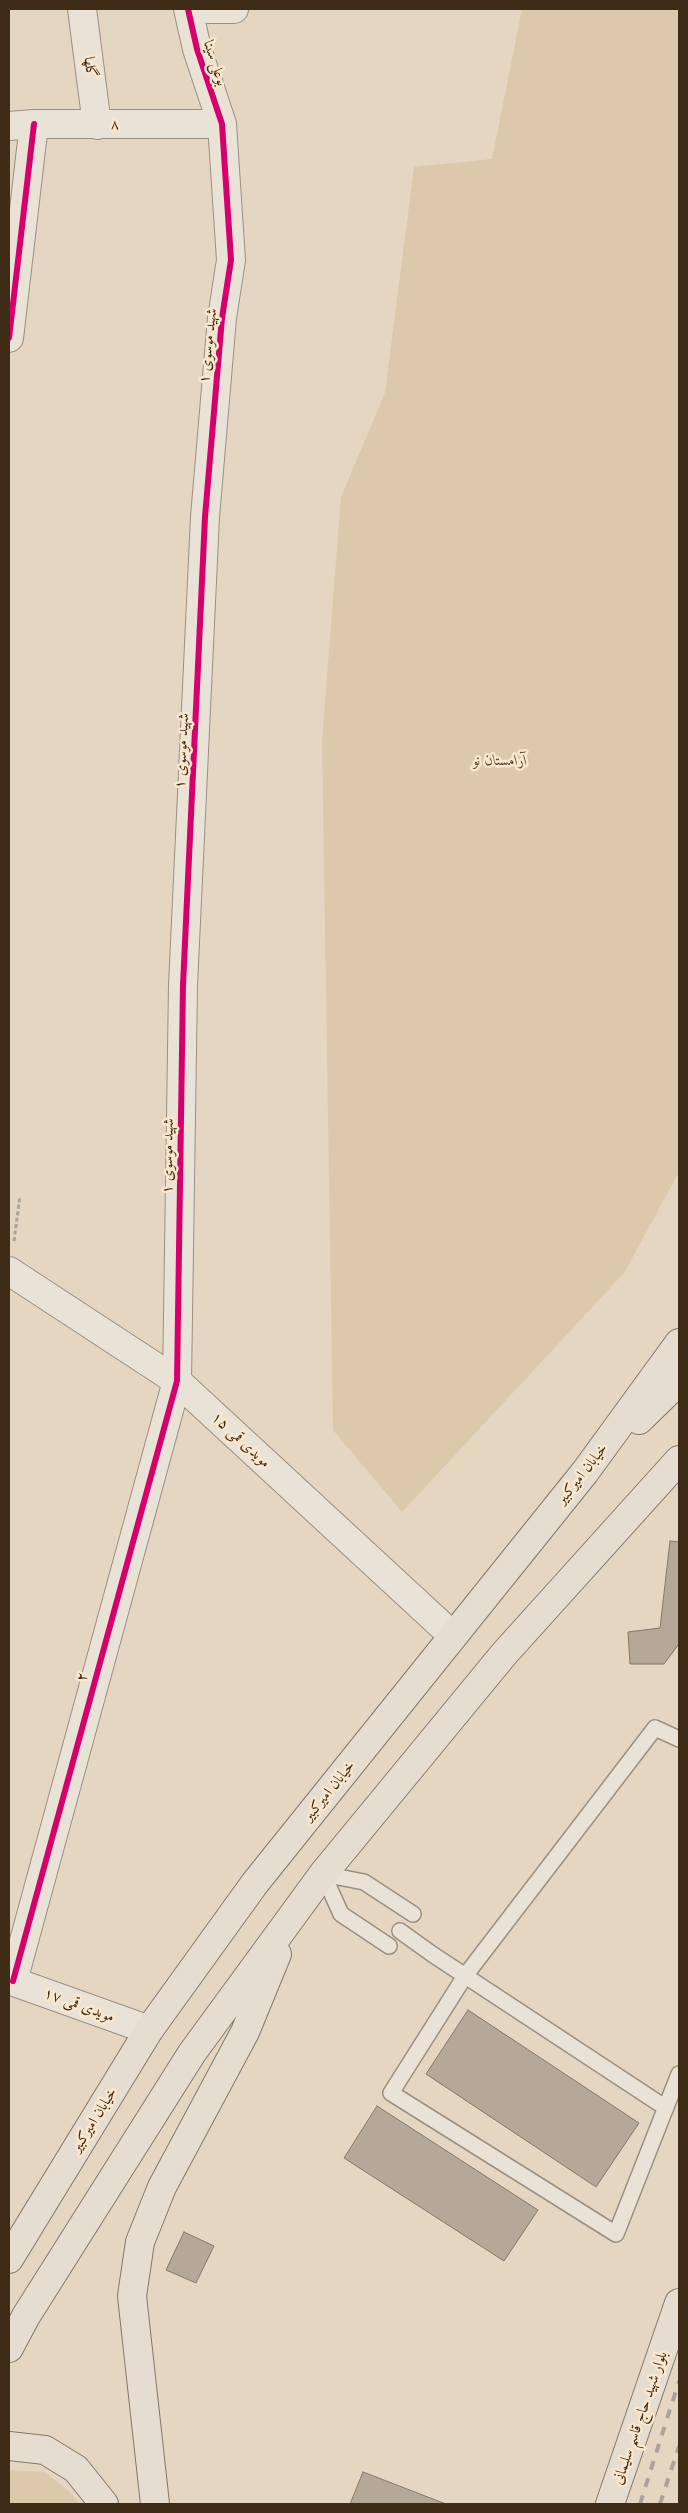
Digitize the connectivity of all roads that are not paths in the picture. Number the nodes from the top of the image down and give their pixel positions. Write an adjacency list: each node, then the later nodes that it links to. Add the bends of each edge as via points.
1 (82, 9): 6 (street, گلها)
2 (188, 9): 3 (street); 4 (street, بوعلی سینا, via 196,49)
3 (234, 9)
4 (222, 124): 6 (street, ۸); 10 (street, شهید موسوی ۱, via 231,260 222,318 204,526 183,985)
5 (21, 125): 6 (street, ۸); 7 (street)
6 (97, 125)
7 (9, 338)
8 (9, 1271): 10 (street, مویدی قمی ۱۵)
9 (679, 1344): 13 (main road, خیابان امیرکبیر)
10 (177, 1381): 14 (street, مویدی قمی ۱۵); 22 (street, ۲)
11 (679, 1382): 13 (main road)
12 (679, 1460): 16 (main road, via 504,1654)
13 (585, 1472): 14 (main road, خیابان امیرکبیر)
14 (453, 1636): 23 (main road, خیابان امیرکبیر, via 255,1883)
15 (679, 1739): 21 (lane, via 654,1728)
16 (323, 1874): 17 (main road); 18 (lane, via 364,1882); 20 (lane, via 341,1914)
17 (294, 1913): 28 (main road, via 192,2053); 31 (main road, via 245,2032 162,2187 140,2242 132,2296)
18 (412, 1914)
19 (400, 1931): 21 (lane)
20 (389, 1946)
21 (465, 1976): 25 (lane); 25 (lane, via 391,2093 616,2234)
22 (11, 1980): 23 (street, مویدی قمی ۱۷)
23 (149, 2030): 26 (main road, خیابان امیرکبیر)
24 (679, 2074): 25 (lane)
25 (666, 2108)
26 (9, 2259)
27 (679, 2302): 32 (main road, بلوار شهید حاج قاسم سلیمانی)
28 (9, 2348)
29 (9, 2446): 30 (main road, via 45,2450 76,2469)
30 (104, 2504)
31 (155, 2504)
32 (610, 2504)

